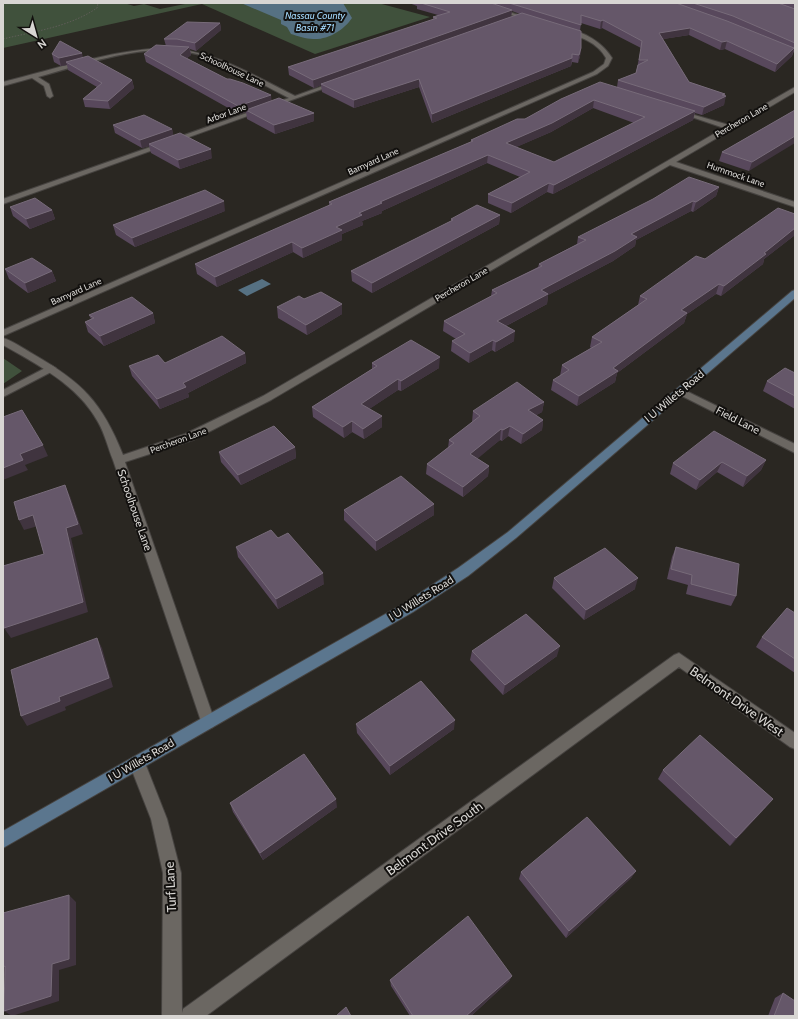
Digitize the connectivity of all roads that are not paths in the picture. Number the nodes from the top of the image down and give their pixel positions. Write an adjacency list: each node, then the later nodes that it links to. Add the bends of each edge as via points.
1 (475, 3): 2 (street)
2 (522, 17): 3 (street); 4 (street)
3 (508, 22)
4 (536, 22)
5 (558, 28): 8 (street, Barnyard Lane, via 597,43 606,51 609,58 603,68)
6 (33, 76): 9 (street, Schoolhouse Lane); 12 (street, via 47,85); 13 (street, Schoolhouse Lane, via 134,51 178,49 211,57)
7 (346, 80): 13 (street, Arbor Lane)
8 (578, 80): 10 (street); 20 (street, Barnyard Lane)
9 (3, 84)
10 (593, 85)
11 (795, 89): 15 (street, Percheron Lane)
12 (50, 96)
13 (295, 98): 17 (street, Arbor Lane)
14 (669, 108): 15 (street)
15 (729, 127): 16 (street, Percheron Lane)
16 (670, 162): 18 (street, Hummock Lane); 26 (street, Percheron Lane, via 248,408 189,437)
17 (3, 202)
18 (795, 205)
19 (795, 293): 23 (main road, I U Willets Road)
20 (3, 333)
21 (3, 341): 22 (street, Schoolhouse Lane)
22 (51, 368): 24 (street); 26 (street, Schoolhouse Lane, via 90,402 104,423)
23 (680, 391): 25 (street, Field Lane); 28 (main road, I U Willets Road, via 512,535 463,572 408,608)
24 (3, 394)
25 (795, 449)
26 (119, 460): 28 (street, Schoolhouse Lane)
27 (679, 659): 29 (street, Belmont Drive West); 33 (street, Belmont Drive South)
28 (208, 722): 30 (main road, I U Willets Road)
29 (795, 742)
30 (137, 763): 31 (main road, I U Willets Road); 32 (street, Turf Lane, via 159,819 172,873)
31 (3, 840)
32 (172, 1016)
33 (190, 1016)

